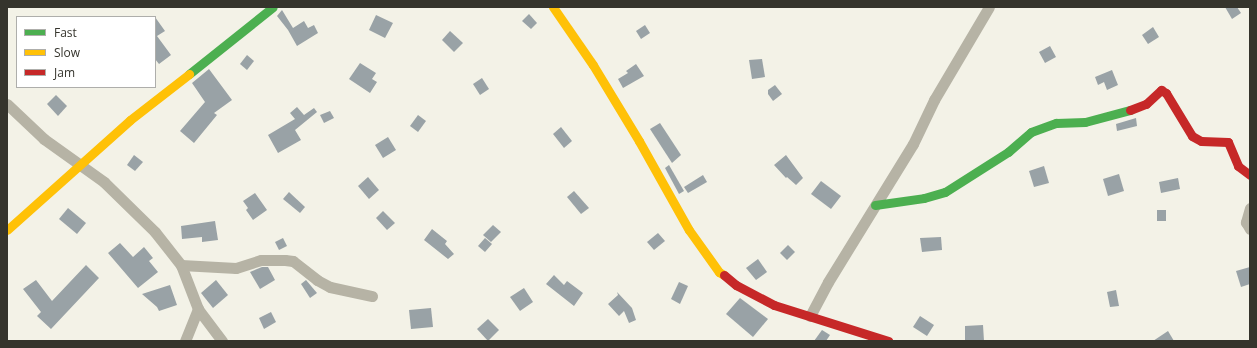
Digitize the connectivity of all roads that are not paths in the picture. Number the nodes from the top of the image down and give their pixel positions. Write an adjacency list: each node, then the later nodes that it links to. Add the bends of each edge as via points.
1 (273, 7): 5 (street, via 130,120)
2 (553, 7): 14 (street, via 639,141 689,230 719,272 736,285 774,305)
3 (989, 7): 7 (street, via 934,100 913,144)
4 (7, 104): 5 (street, via 44,139)
5 (79, 165): 10 (street); 11 (street, via 104,182 139,214)
6 (1250, 175): 7 (street, via 1238,166 1228,142 1201,141 1192,136 1166,93 1161,90 1146,104 1125,112 1085,122 1056,123 1031,132 1008,152 946,192)
7 (875, 205): 14 (street)
8 (1250, 208): 9 (street, via 1246,222)
9 (1250, 229)
10 (7, 230)
11 (180, 265): 12 (street, via 236,268 261,260 285,260 300,266 330,287); 13 (street)
12 (372, 296)
13 (198, 309): 15 (street); 16 (street)
14 (810, 316): 17 (street)
15 (185, 341)
16 (222, 341)
17 (888, 341)

